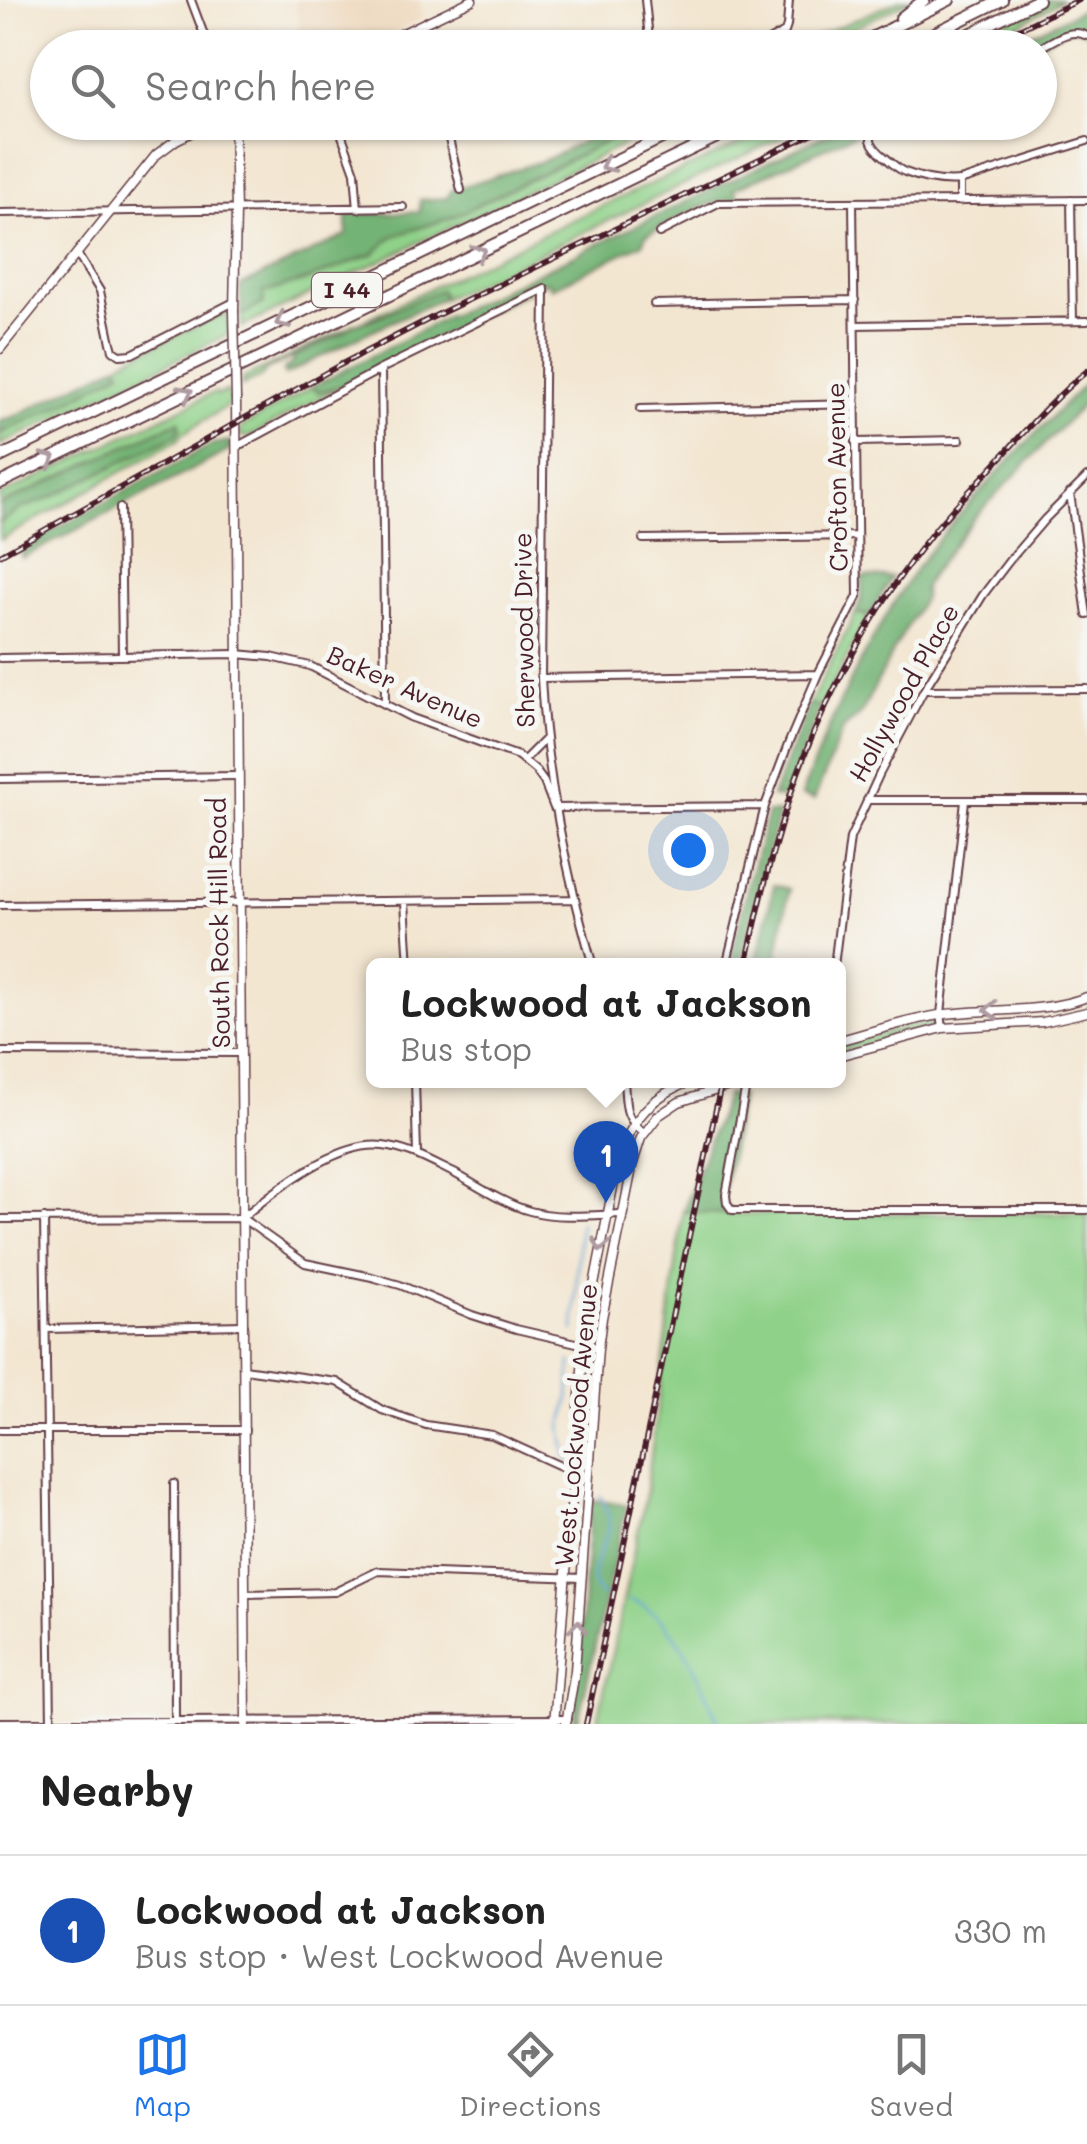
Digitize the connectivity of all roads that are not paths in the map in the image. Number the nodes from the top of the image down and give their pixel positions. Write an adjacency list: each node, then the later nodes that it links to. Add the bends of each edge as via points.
1 (191, 0): 9 (street)
2 (472, 0): 10 (main road)
3 (645, 0): 11 (street)
4 (789, 0): 12 (street)
5 (924, 0): 13 (highway)
6 (949, 0): 14 (highway)
7 (1002, 0): 15 (highway)
8 (1038, 0): 16 (highway)
9 (202, 30)
10 (411, 30)
11 (649, 30)
12 (784, 30)
13 (884, 30)
14 (886, 30)
15 (941, 30)
16 (978, 30)
17 (1087, 36): 18 (street, via 1072,32)
18 (1057, 40)
19 (178, 140): 36 (main road)
20 (234, 140): 35 (main road, South Rock Hill Road)
21 (345, 140): 34 (street)
22 (450, 140): 28 (street)
23 (657, 140): 53 (highway, I 44, one-way to 53)
24 (711, 140): 55 (highway, I 44, one-way to 24)
25 (871, 140): 27 (street, via 903,172)
26 (1087, 141): 27 (street)
27 (960, 181): 32 (street)
28 (461, 190)
29 (1071, 200): 30 (street); 32 (street); 43 (street)
30 (1087, 200)
31 (853, 202): 32 (street); 38 (street, via 718,203); 40 (street, Crofton Avenue)
32 (960, 202)
33 (403, 207): 34 (street)
34 (358, 209): 35 (street)
35 (236, 211): 36 (street); 42 (main road, South Rock Hill Road)
36 (109, 212): 37 (street); 39 (main road)
37 (0, 213)
38 (659, 233)
39 (77, 254): 42 (street, via 100,291 120,355); 46 (main road)
40 (854, 300): 41 (street); 45 (street, Crofton Avenue)
41 (654, 304)
42 (234, 306): 52 (main road, South Rock Hill Road, bridge)
43 (1073, 321): 44 (street); 45 (street)
44 (1087, 321)
45 (854, 325): 48 (street, Crofton Avenue)
46 (0, 350)
47 (381, 369): 52 (street); 65 (street, Sherwood Drive, via 545,289); 68 (street)
48 (856, 404): 49 (street); 51 (street, Crofton Avenue)
49 (640, 409)
50 (960, 440): 51 (street)
51 (856, 442): 58 (street, Crofton Avenue)
52 (235, 448): 61 (main road, South Rock Hill Road)
53 (0, 457)
54 (1087, 477): 56 (street, Hollywood Place)
55 (0, 483)
56 (1070, 492): 60 (street); 67 (street, Hollywood Place, via 1000,572)
57 (120, 508): 62 (street)
58 (857, 536): 59 (street); 64 (street, Crofton Avenue, via 858,596)
59 (644, 539)
60 (1087, 615)
61 (236, 654): 62 (street, Baker Avenue); 68 (street, Baker Avenue, via 310,666); 71 (main road, South Rock Hill Road)
62 (122, 655): 63 (street, Baker Avenue)
63 (0, 658)
64 (818, 674): 65 (street); 76 (street, Crofton Avenue)
65 (541, 678): 69 (street, Sherwood Drive)
66 (1087, 689): 67 (street)
67 (924, 690): 73 (street, Hollywood Place)
68 (386, 704): 70 (street, Baker Avenue)
69 (546, 738): 70 (street); 77 (street, Sherwood Drive)
70 (524, 760): 77 (street, via 544,782)
71 (238, 776): 72 (street); 80 (main road, South Rock Hill Road)
72 (0, 779)
73 (867, 800): 75 (street); 85 (street, Hollywood Place, via 847,850)
74 (1087, 800): 75 (street)
75 (964, 801): 88 (street)
76 (764, 806): 77 (street); 84 (street, Crofton Avenue)
77 (554, 808): 78 (street, Sherwood Drive)
78 (574, 900): 79 (street); 83 (street, Sherwood Drive)
79 (405, 901): 80 (street); 82 (street)
80 (239, 902): 81 (street); 92 (main road, South Rock Hill Road)
81 (0, 905)
82 (408, 958)
83 (592, 958)
84 (728, 958)
85 (835, 958)
86 (1087, 997): 88 (main road, one-way to 88, via 1049,1007)
87 (1087, 1012): 89 (main road, via 1044,1022)
88 (942, 1014): 89 (street); 90 (main road)
89 (943, 1028): 93 (main road)
90 (846, 1039)
91 (0, 1052): 92 (street)
92 (240, 1053): 109 (main road, South Rock Hill Road)
93 (846, 1054)
94 (415, 1088): 103 (street)
95 (625, 1088): 101 (street)
96 (675, 1088): 101 (main road, West Lockwood Avenue)
97 (706, 1088): 100 (street)
98 (722, 1088): 100 (main road)
99 (746, 1088): 104 (street, via 726,1195 732,1210)
100 (707, 1092): 102 (main road, via 669,1108)
101 (632, 1125): 102 (street); 105 (main road, West Lockwood Avenue)
102 (644, 1133): 106 (main road, West Lockwood Avenue)
103 (417, 1154): 105 (street, via 530,1211); 109 (street, via 379,1145 348,1150 301,1174)
104 (1087, 1210)
105 (607, 1214): 106 (street); 112 (main road, West Lockwood Avenue, one-way to 112)
106 (622, 1214): 113 (main road, West Lockwood Avenue)
107 (0, 1218): 108 (street)
108 (44, 1218): 109 (street); 111 (street)
109 (242, 1218): 110 (main road, South Rock Hill Road); 112 (street, via 306,1263 386,1281 472,1316)
110 (244, 1325): 111 (street); 114 (main road, South Rock Hill Road)
111 (46, 1329): 115 (street)
112 (584, 1346): 113 (street); 118 (main road, West Lockwood Avenue)
113 (598, 1348): 119 (main road, West Lockwood Avenue)
114 (244, 1369): 117 (main road, South Rock Hill Road); 118 (street, via 337,1382 382,1410 492,1436)
115 (47, 1429): 116 (street); 117 (street); 128 (street)
116 (0, 1430)
117 (245, 1430): 123 (main road, South Rock Hill Road)
118 (575, 1473): 119 (street); 121 (main road, West Lockwood Avenue)
119 (589, 1479): 122 (main road, West Lockwood Avenue)
120 (174, 1484): 124 (street)
121 (568, 1578): 122 (street); 123 (street, via 378,1571 335,1592); 125 (main road, West Lockwood Avenue)
122 (582, 1578): 126 (main road, West Lockwood Avenue, one-way to 122)
123 (246, 1594): 129 (main road, South Rock Hill Road)
124 (175, 1721): 128 (street); 129 (street)
125 (555, 1721): 126 (street); 130 (street)
126 (567, 1721)
127 (0, 1722): 128 (street)
128 (51, 1722)
129 (246, 1722): 130 (street)
130 (404, 1722)

